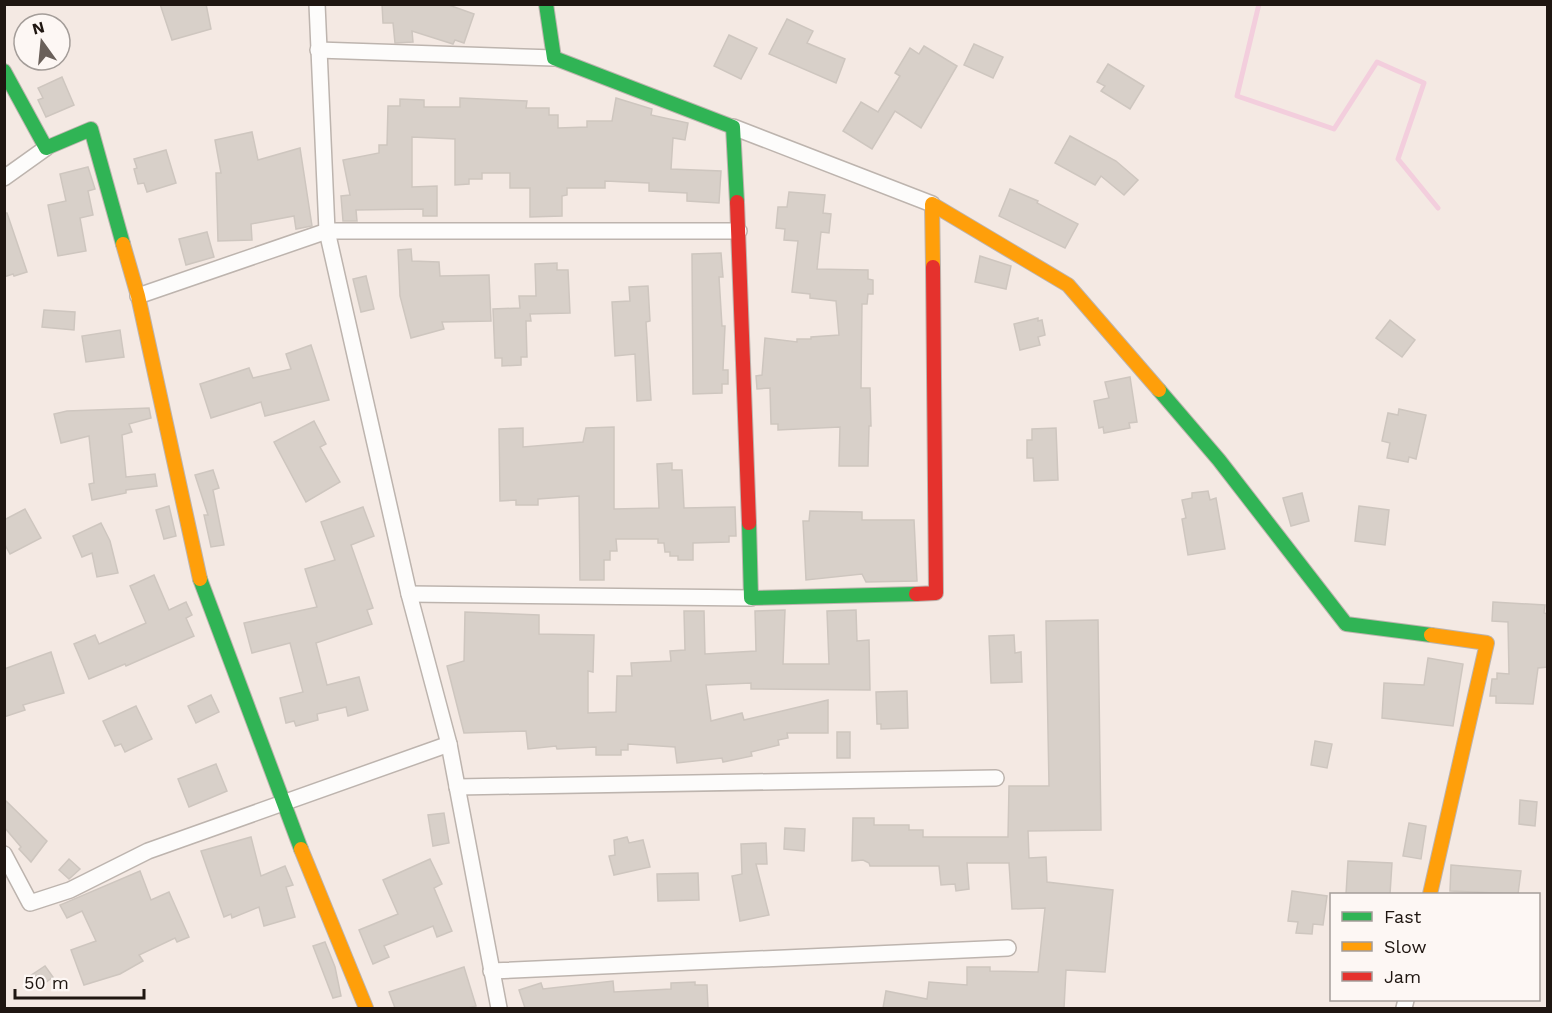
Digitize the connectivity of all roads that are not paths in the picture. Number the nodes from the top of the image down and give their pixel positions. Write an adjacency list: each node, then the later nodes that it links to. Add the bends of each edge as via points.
1 (317, 4): 3 (street)
2 (546, 4): 4 (street)
3 (318, 50): 4 (street); 10 (street)
4 (554, 58): 6 (street)
5 (4, 71): 7 (street)
6 (733, 127): 9 (street); 11 (street)
7 (46, 148): 8 (street); 12 (street, via 91,129)
8 (4, 178)
9 (932, 204): 14 (street, via 936,593); 20 (street, via 1068,285 1219,460 1346,624 1487,643)
10 (327, 231): 11 (street); 12 (street); 13 (street)
11 (740, 231): 14 (street)
12 (138, 296): 18 (street, via 196,568)
13 (409, 594): 14 (street); 15 (street)
14 (751, 598)
15 (449, 744): 17 (street); 18 (street)
16 (996, 778): 17 (street)
17 (457, 787): 22 (street)
18 (282, 802): 19 (street, via 148,851 70,890 30,903); 23 (street)
19 (4, 854)
20 (1430, 893)
21 (1008, 948): 22 (street)
22 (491, 970): 24 (street)
23 (366, 1008)
24 (499, 1008)

